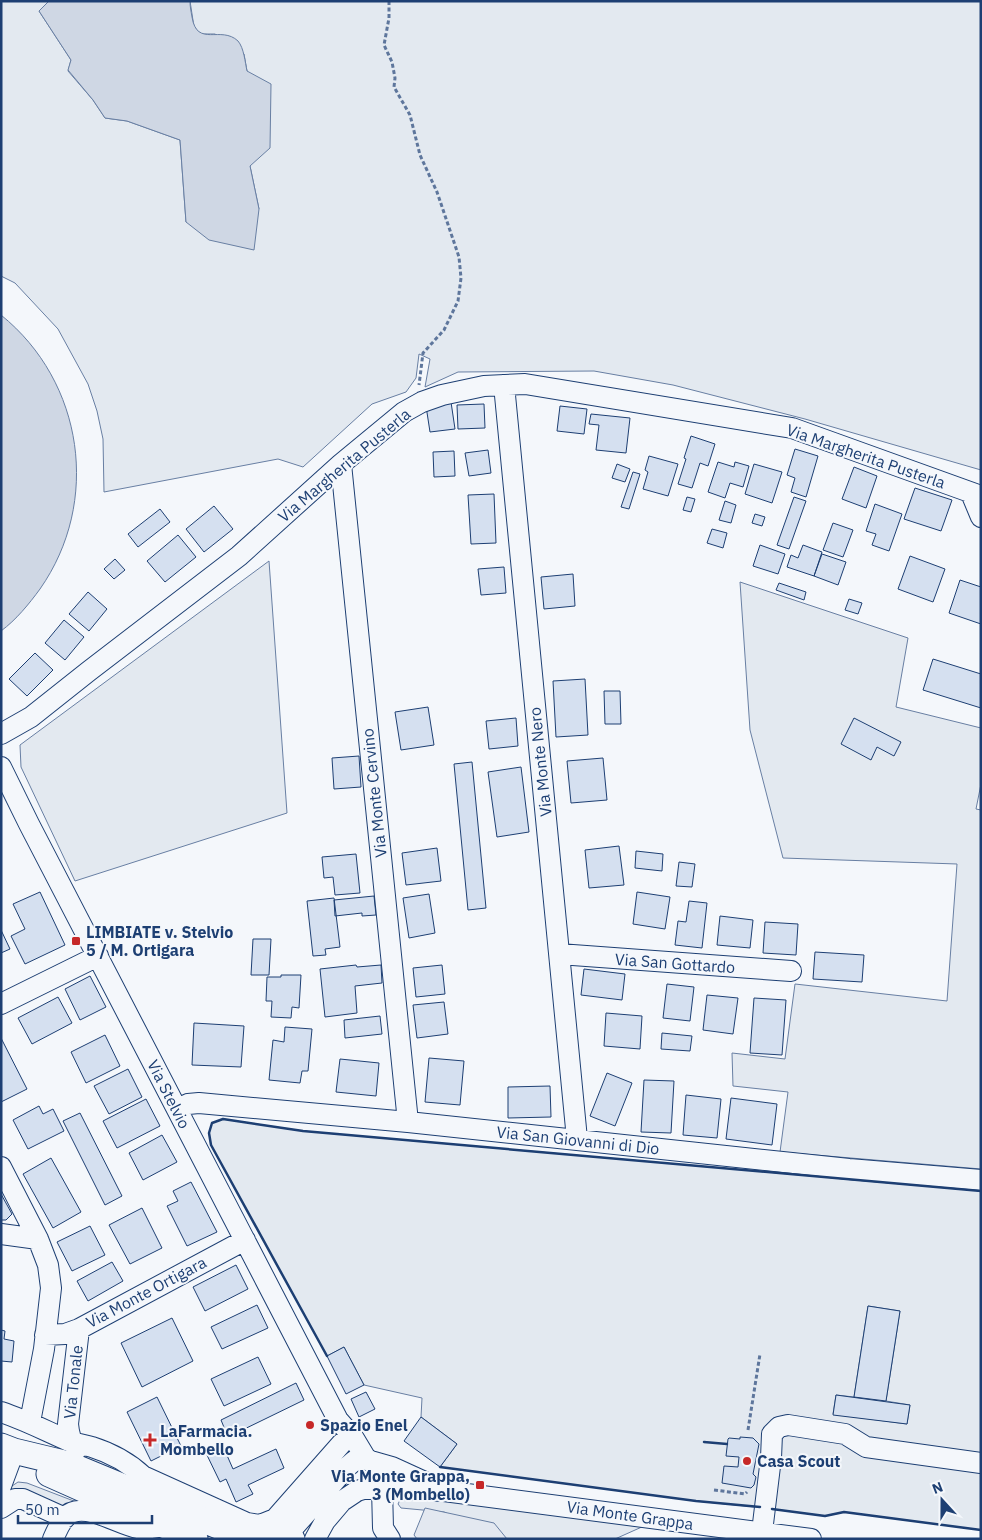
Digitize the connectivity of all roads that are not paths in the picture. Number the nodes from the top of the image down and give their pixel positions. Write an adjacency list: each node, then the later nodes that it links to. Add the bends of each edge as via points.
1 (504, 385): 2 (street, Via Margherita Pusterla, via 442,395 416,405); 3 (street, Via Margherita Pusterla, via 525,384 792,428); 7 (street, Via Monte Nero)
2 (341, 464): 5 (street, Via Margherita Pusterla, via 240,556 31,717); 12 (street, Via Monte Cervino)
3 (976, 494): 4 (street)
4 (981, 517)
5 (1, 734)
6 (1, 767): 8 (street, Via Stelvio)
7 (559, 954): 9 (street, Via San Gottardo); 13 (street, Via Monte Nero)
8 (98, 956): 10 (street); 11 (street, Via Stelvio)
9 (792, 971)
10 (1, 1004)
11 (177, 1109): 12 (street, Via San Giovanni di Dio, via 196,1103); 18 (street, Via Stelvio)
12 (408, 1122): 13 (street, Via San Giovanni di Dio)
13 (577, 1139): 15 (street, Via San Giovanni di Dio)
14 (1, 1166): 17 (street, Via Tonale)
15 (981, 1180)
16 (1, 1234): 17 (street)
17 (38, 1239): 20 (street, Via Tonale, via 48,1266 50,1288)
18 (245, 1240): 19 (street, Via Monte Ortigara); 22 (street, Via Stelvio)
19 (79, 1329): 20 (street, Via Monte Ortigara); 24 (street, Via Tonale, via 68,1424)
20 (45, 1335): 23 (street, Via Tonale)
21 (1, 1412): 23 (street)
22 (338, 1420): 25 (street, Via Stelvio); 27 (street, Via Stelvio)
23 (30, 1422): 24 (street)
24 (72, 1442): 25 (street, via 120,1458 143,1476 246,1523 260,1525 275,1519); 36 (street, Via Tonale, via 80,1452 210,1517)
25 (342, 1444): 29 (street, Via Stelvio, via 342,1468)
26 (8, 1449): 30 (street); 35 (main road, via 49,1474); 36 (main road, via 68,1464)
27 (371, 1461): 29 (street, via 364,1458 354,1461); 31 (street, via 377,1469); 32 (street, Via Monte Grappa)
28 (981, 1463): 37 (street, via 866,1447 845,1434 788,1425 779,1427 772,1434)
29 (332, 1484): 38 (street, via 294,1527)
30 (1, 1486)
31 (374, 1488): 32 (street, Via Monte Grappa); 41 (street, via 355,1492 342,1501); 42 (street, via 383,1528)
32 (449, 1492): 37 (street, Via Monte Grappa)
33 (1, 1508): 34 (street, via 23,1499)
34 (64, 1518): 35 (street, via 90,1510 141,1529); 39 (street)
35 (165, 1526): 40 (main road)
36 (220, 1527): 38 (main road, via 247,1538)
37 (762, 1532): 43 (street, Via Monte Grappa)
38 (274, 1538)
39 (53, 1539)
40 (195, 1539)
41 (315, 1539)
42 (390, 1539)
43 (811, 1539)

